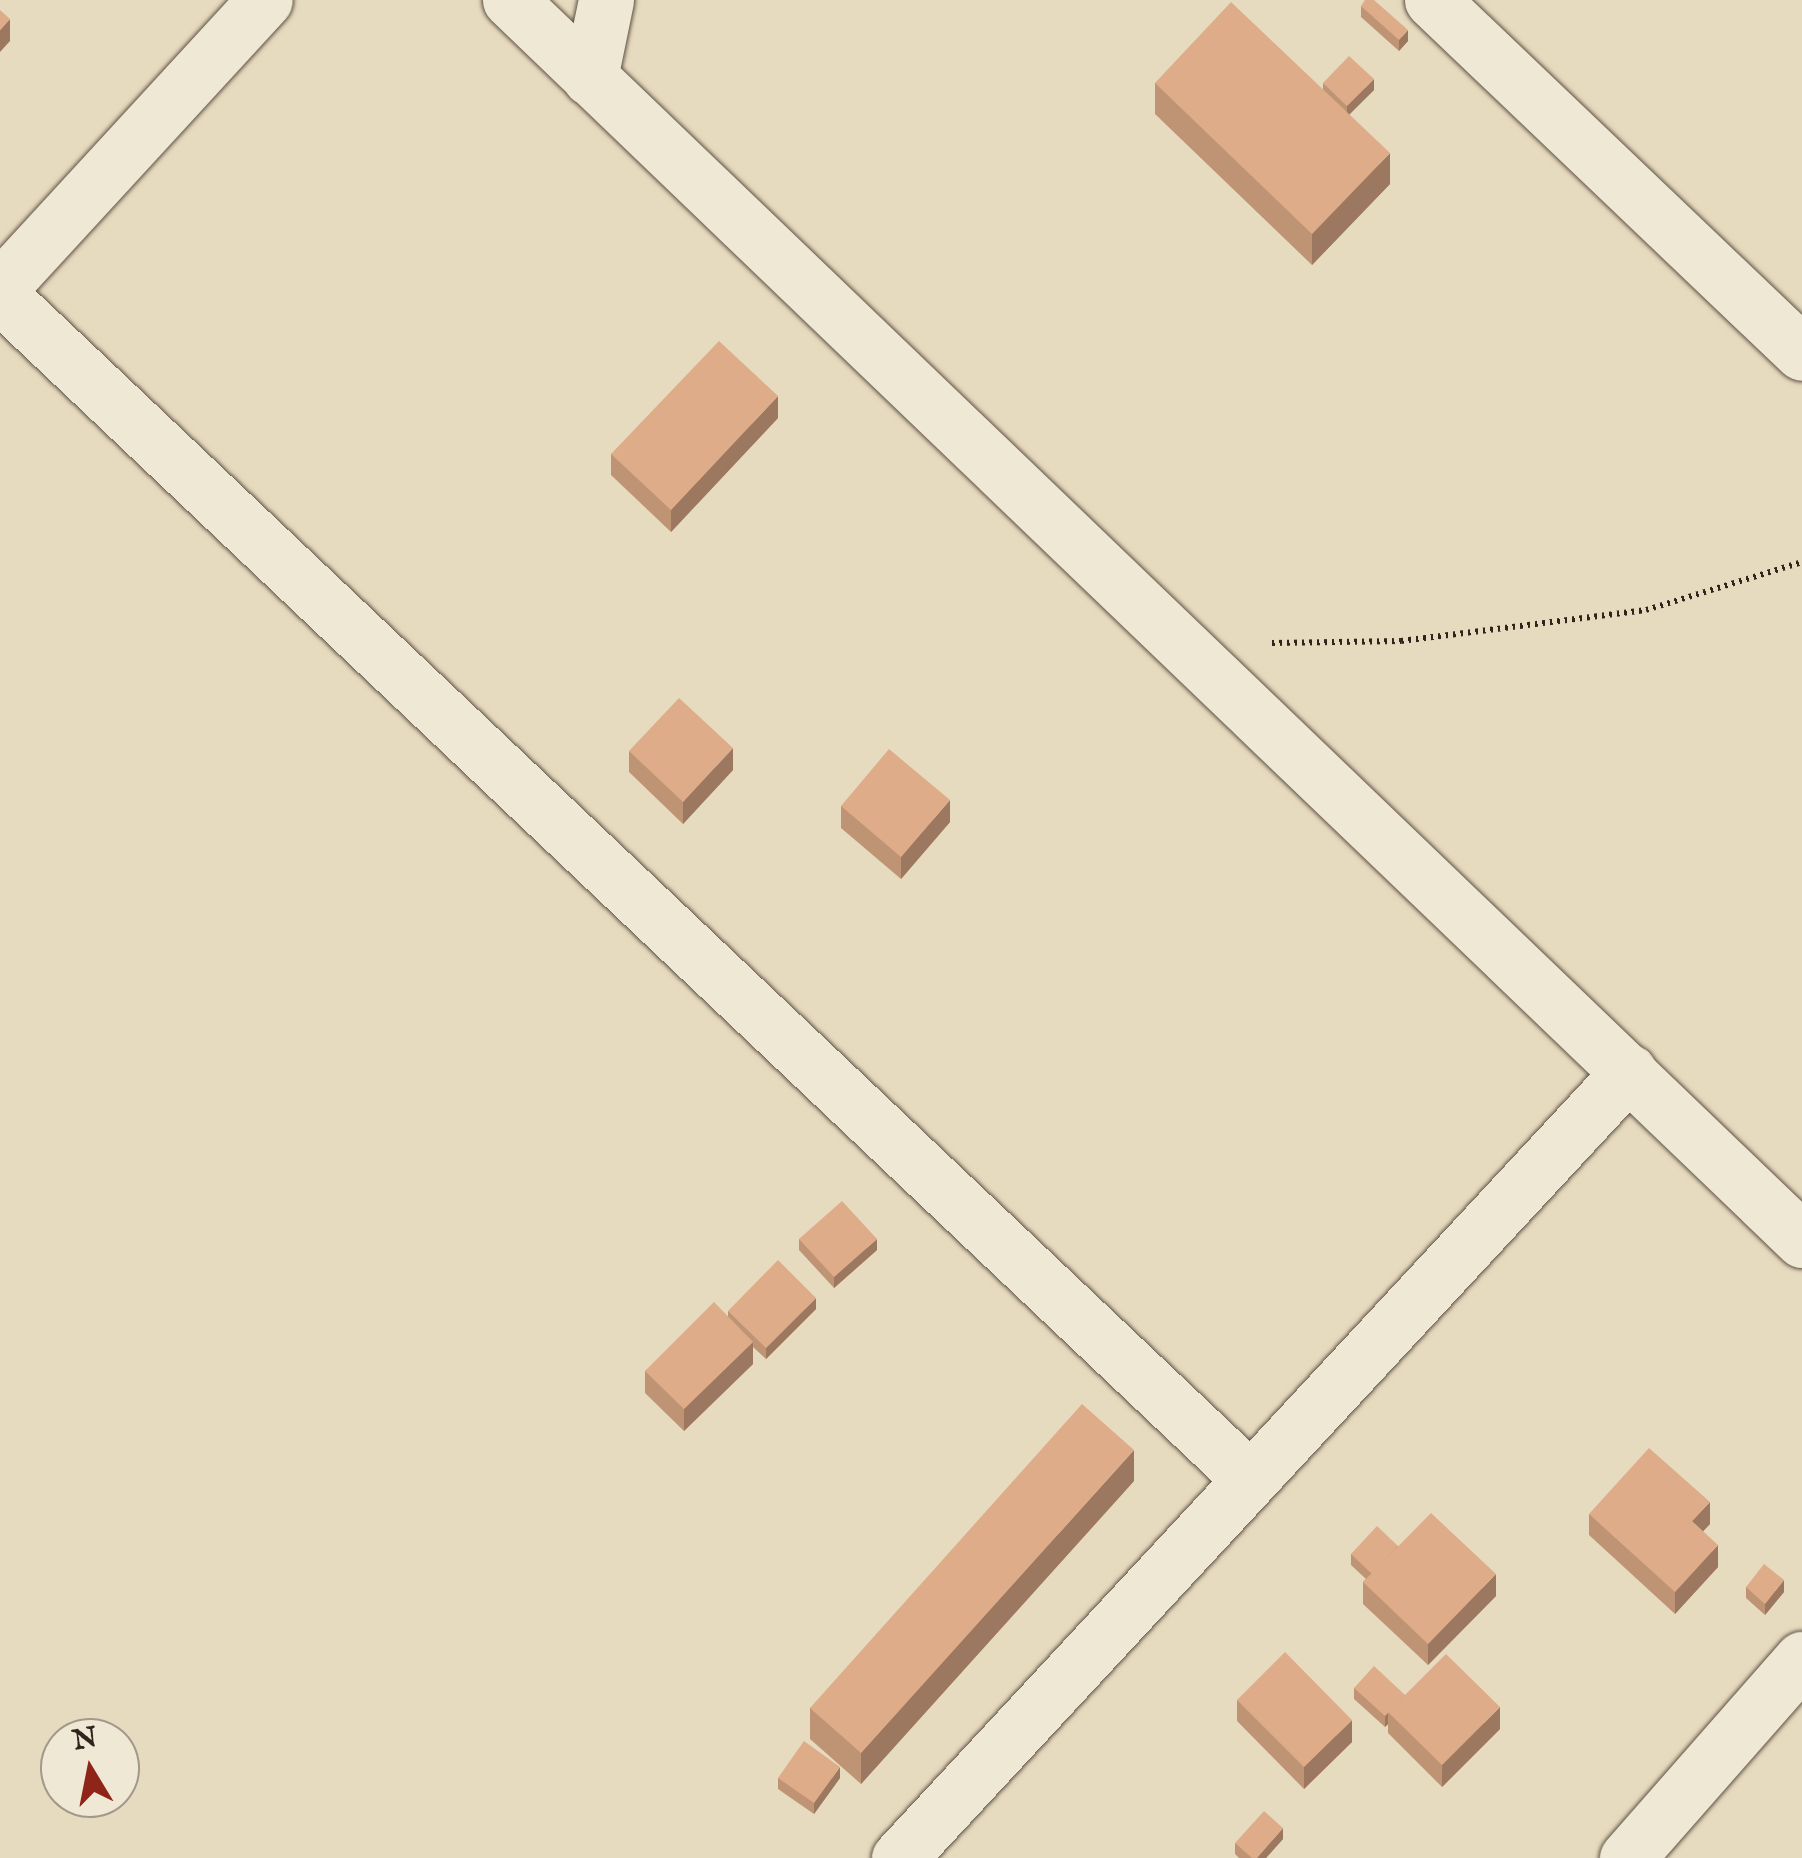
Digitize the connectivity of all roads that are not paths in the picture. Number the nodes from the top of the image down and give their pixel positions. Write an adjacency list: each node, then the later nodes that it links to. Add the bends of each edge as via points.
1 (266, 0): 6 (street)
2 (510, 0): 5 (street)
3 (606, 0): 5 (street)
4 (1432, 0): 7 (street)
5 (590, 78): 8 (street)
6 (0, 292): 10 (street)
7 (1802, 353)
8 (1629, 1072): 9 (street); 10 (street)
9 (1802, 1240)
10 (1250, 1479): 12 (street)
11 (1802, 1659): 13 (street)
12 (899, 1858)
13 (1627, 1858)

